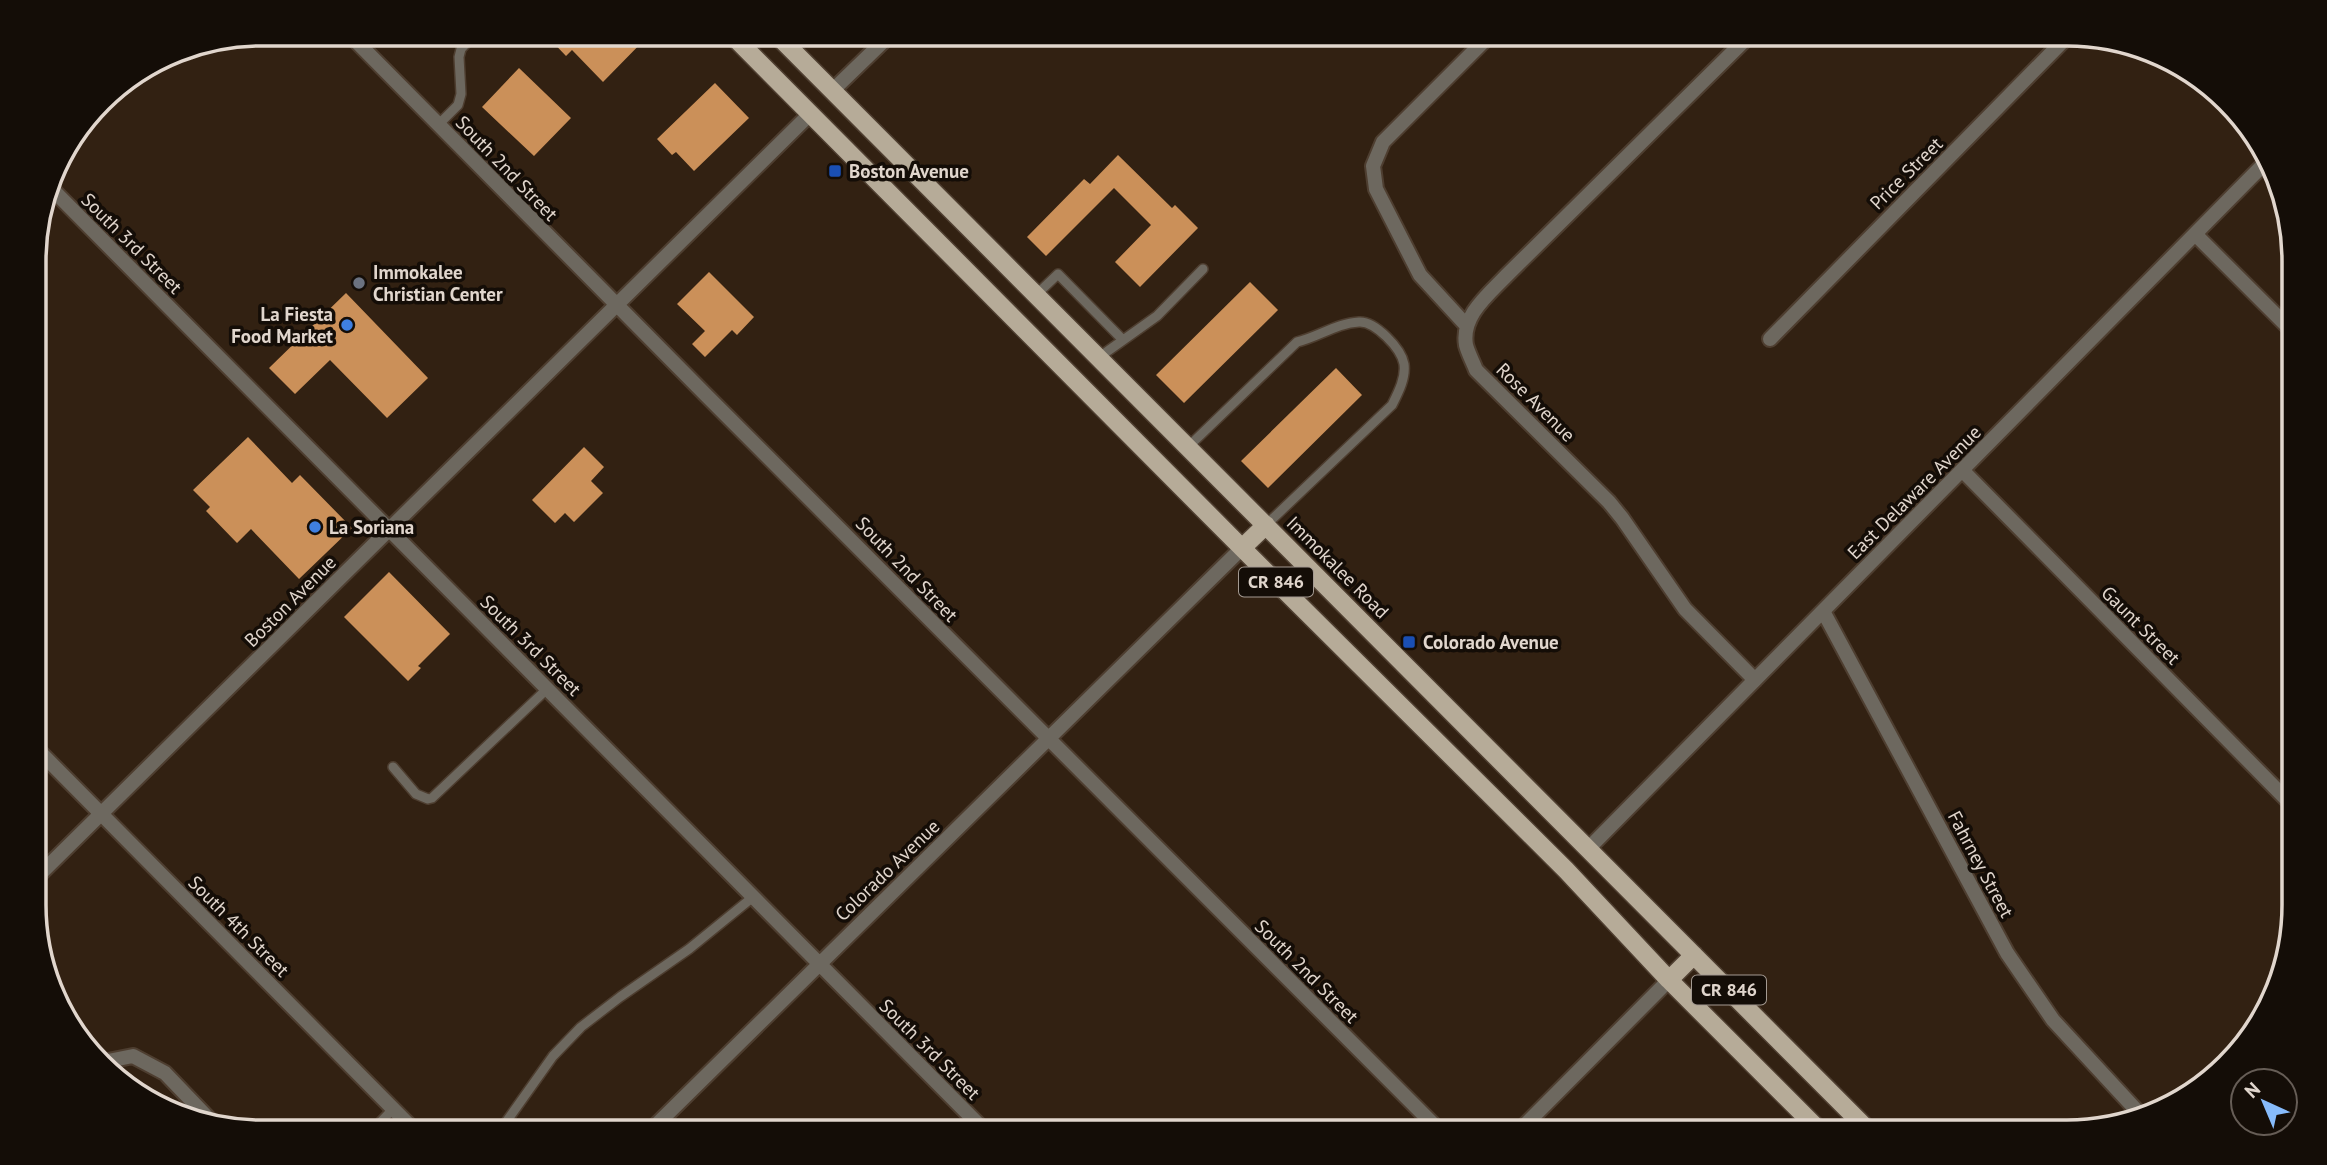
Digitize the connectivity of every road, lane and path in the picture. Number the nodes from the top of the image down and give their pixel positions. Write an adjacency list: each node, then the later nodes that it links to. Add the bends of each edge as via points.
1 (361, 46): 11 (street, South 2nd Street)
2 (465, 46): 11 (lane, via 459,57 458,105)
3 (743, 46): 10 (main road, CR 846)
4 (788, 46): 9 (main road, Immokalee Road / CR 846)
5 (879, 46): 9 (street)
6 (1480, 46): 19 (street, via 1383,142 1373,166 1376,189 1420,275)
7 (1739, 46): 19 (street, via 1506,276)
8 (2058, 46): 21 (street, Price Street)
9 (832, 91): 10 (main road); 16 (main road, Immokalee Road / CR 846)
10 (810, 114): 17 (street, Boston Avenue); 27 (main road, CR 846)
11 (438, 125): 17 (street, South 2nd Street)
12 (2260, 168): 14 (street, East Delaware Avenue)
13 (57, 194): 26 (street, South 3rd Street)
14 (2195, 234): 18 (street); 24 (street, East Delaware Avenue)
15 (1203, 270): 20 (lane, via 1157,316)
16 (1036, 295): 20 (lane, via 1058,274); 22 (main road, Immokalee Road / CR 846)
17 (617, 307): 26 (street, Boston Avenue); 31 (street, South 2nd Street)
18 (2282, 321)
19 (1466, 325): 29 (street, Rose Avenue, via 1466,345 1476,370 1609,502 1685,609)
20 (1122, 339): 22 (lane)
21 (1770, 339)
22 (1098, 358): 23 (main road, Immokalee Road / CR 846)
23 (1188, 447): 25 (main road, Immokalee Road / CR 846); 25 (lane, via 1297,342 1341,325 1362,321 1375,326 1404,363 1401,387 1392,405)
24 (1963, 471): 28 (street, East Delaware Avenue); 34 (street, Gaunt Street)
25 (1266, 525): 27 (main road); 36 (main road, Immokalee Road / CR 846)
26 (389, 530): 30 (street, South 3rd Street); 35 (street, Boston Avenue)
27 (1242, 548): 31 (street, Colorado Avenue); 38 (main road, CR 846)
28 (1823, 611): 29 (street, East Delaware Avenue); 44 (street, Fahrney Street, via 2007,953 2053,1020)
29 (1755, 680): 36 (street, East Delaware Avenue)
30 (547, 688): 33 (lane, via 432,798 416,794); 39 (street, South 3rd Street)
31 (1049, 739): 41 (street, Colorado Avenue); 47 (street, South 2nd Street)
32 (46, 758): 35 (street, South 4th Street)
33 (393, 767)
34 (2282, 794)
35 (101, 814): 37 (street, Boston Avenue); 45 (street, South 4th Street)
36 (1588, 849): 38 (main road); 40 (main road, Immokalee Road / CR 846)
37 (46, 868)
38 (1566, 870): 42 (main road, CR 846)
39 (753, 898): 41 (street, South 3rd Street); 53 (lane, via 581,1027)
40 (1694, 955): 42 (main road); 50 (main road, Immokalee Road / CR 846)
41 (818, 964): 54 (street, Colorado Avenue); 55 (street, South 3rd Street)
42 (1669, 980): 48 (street); 49 (main road, CR 846)
43 (112, 1060): 46 (street, via 134,1056 165,1073)
44 (2135, 1108)
45 (393, 1109): 51 (lane); 52 (street, South 4th Street)
46 (201, 1111)
47 (1428, 1119)
48 (1531, 1119)
49 (1808, 1119)
50 (1857, 1119)
51 (383, 1120)
52 (404, 1120)
53 (508, 1120)
54 (661, 1120)
55 (974, 1120)

